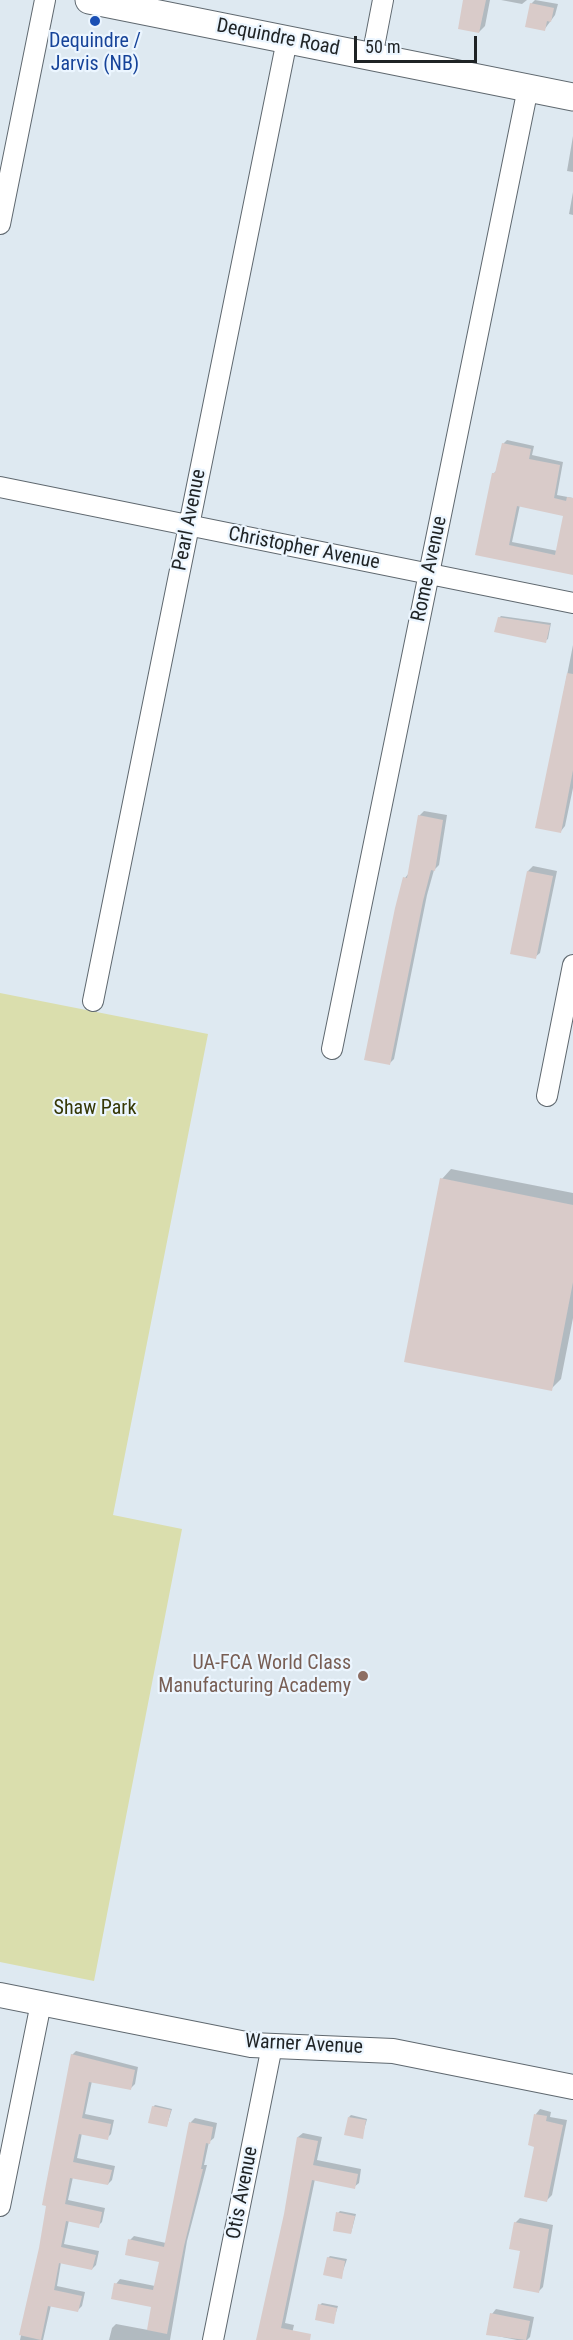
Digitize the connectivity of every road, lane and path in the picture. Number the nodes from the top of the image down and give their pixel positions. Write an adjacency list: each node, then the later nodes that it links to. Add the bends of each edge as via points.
1 (45, 0): 9 (street)
2 (89, 0): 4 (main road, Dequindre Road)
3 (383, 0): 6 (street)
4 (174, 9): 5 (main road, Dequindre Road)
5 (287, 40): 6 (main road, Dequindre Road); 11 (street, Pearl Avenue)
6 (372, 57): 7 (main road, Dequindre Road)
7 (528, 88): 8 (main road, Dequindre Road); 12 (street, Rome Avenue)
8 (573, 97)
9 (0, 224)
10 (0, 487): 11 (street, Christopher Avenue)
11 (189, 526): 12 (street, Christopher Avenue); 15 (street, Pearl Avenue)
12 (428, 575): 13 (street, Christopher Avenue); 16 (street, Rome Avenue)
13 (573, 603)
14 (573, 965): 17 (street)
15 (93, 1001)
16 (332, 1049)
17 (547, 1096)
18 (0, 1995): 19 (street, Warner Avenue)
19 (41, 2003): 20 (street, Warner Avenue); 22 (street)
20 (272, 2046): 21 (street, Warner Avenue, via 393,2051); 23 (street, Otis Avenue)
21 (573, 2087)
22 (0, 2206)
23 (213, 2340)

